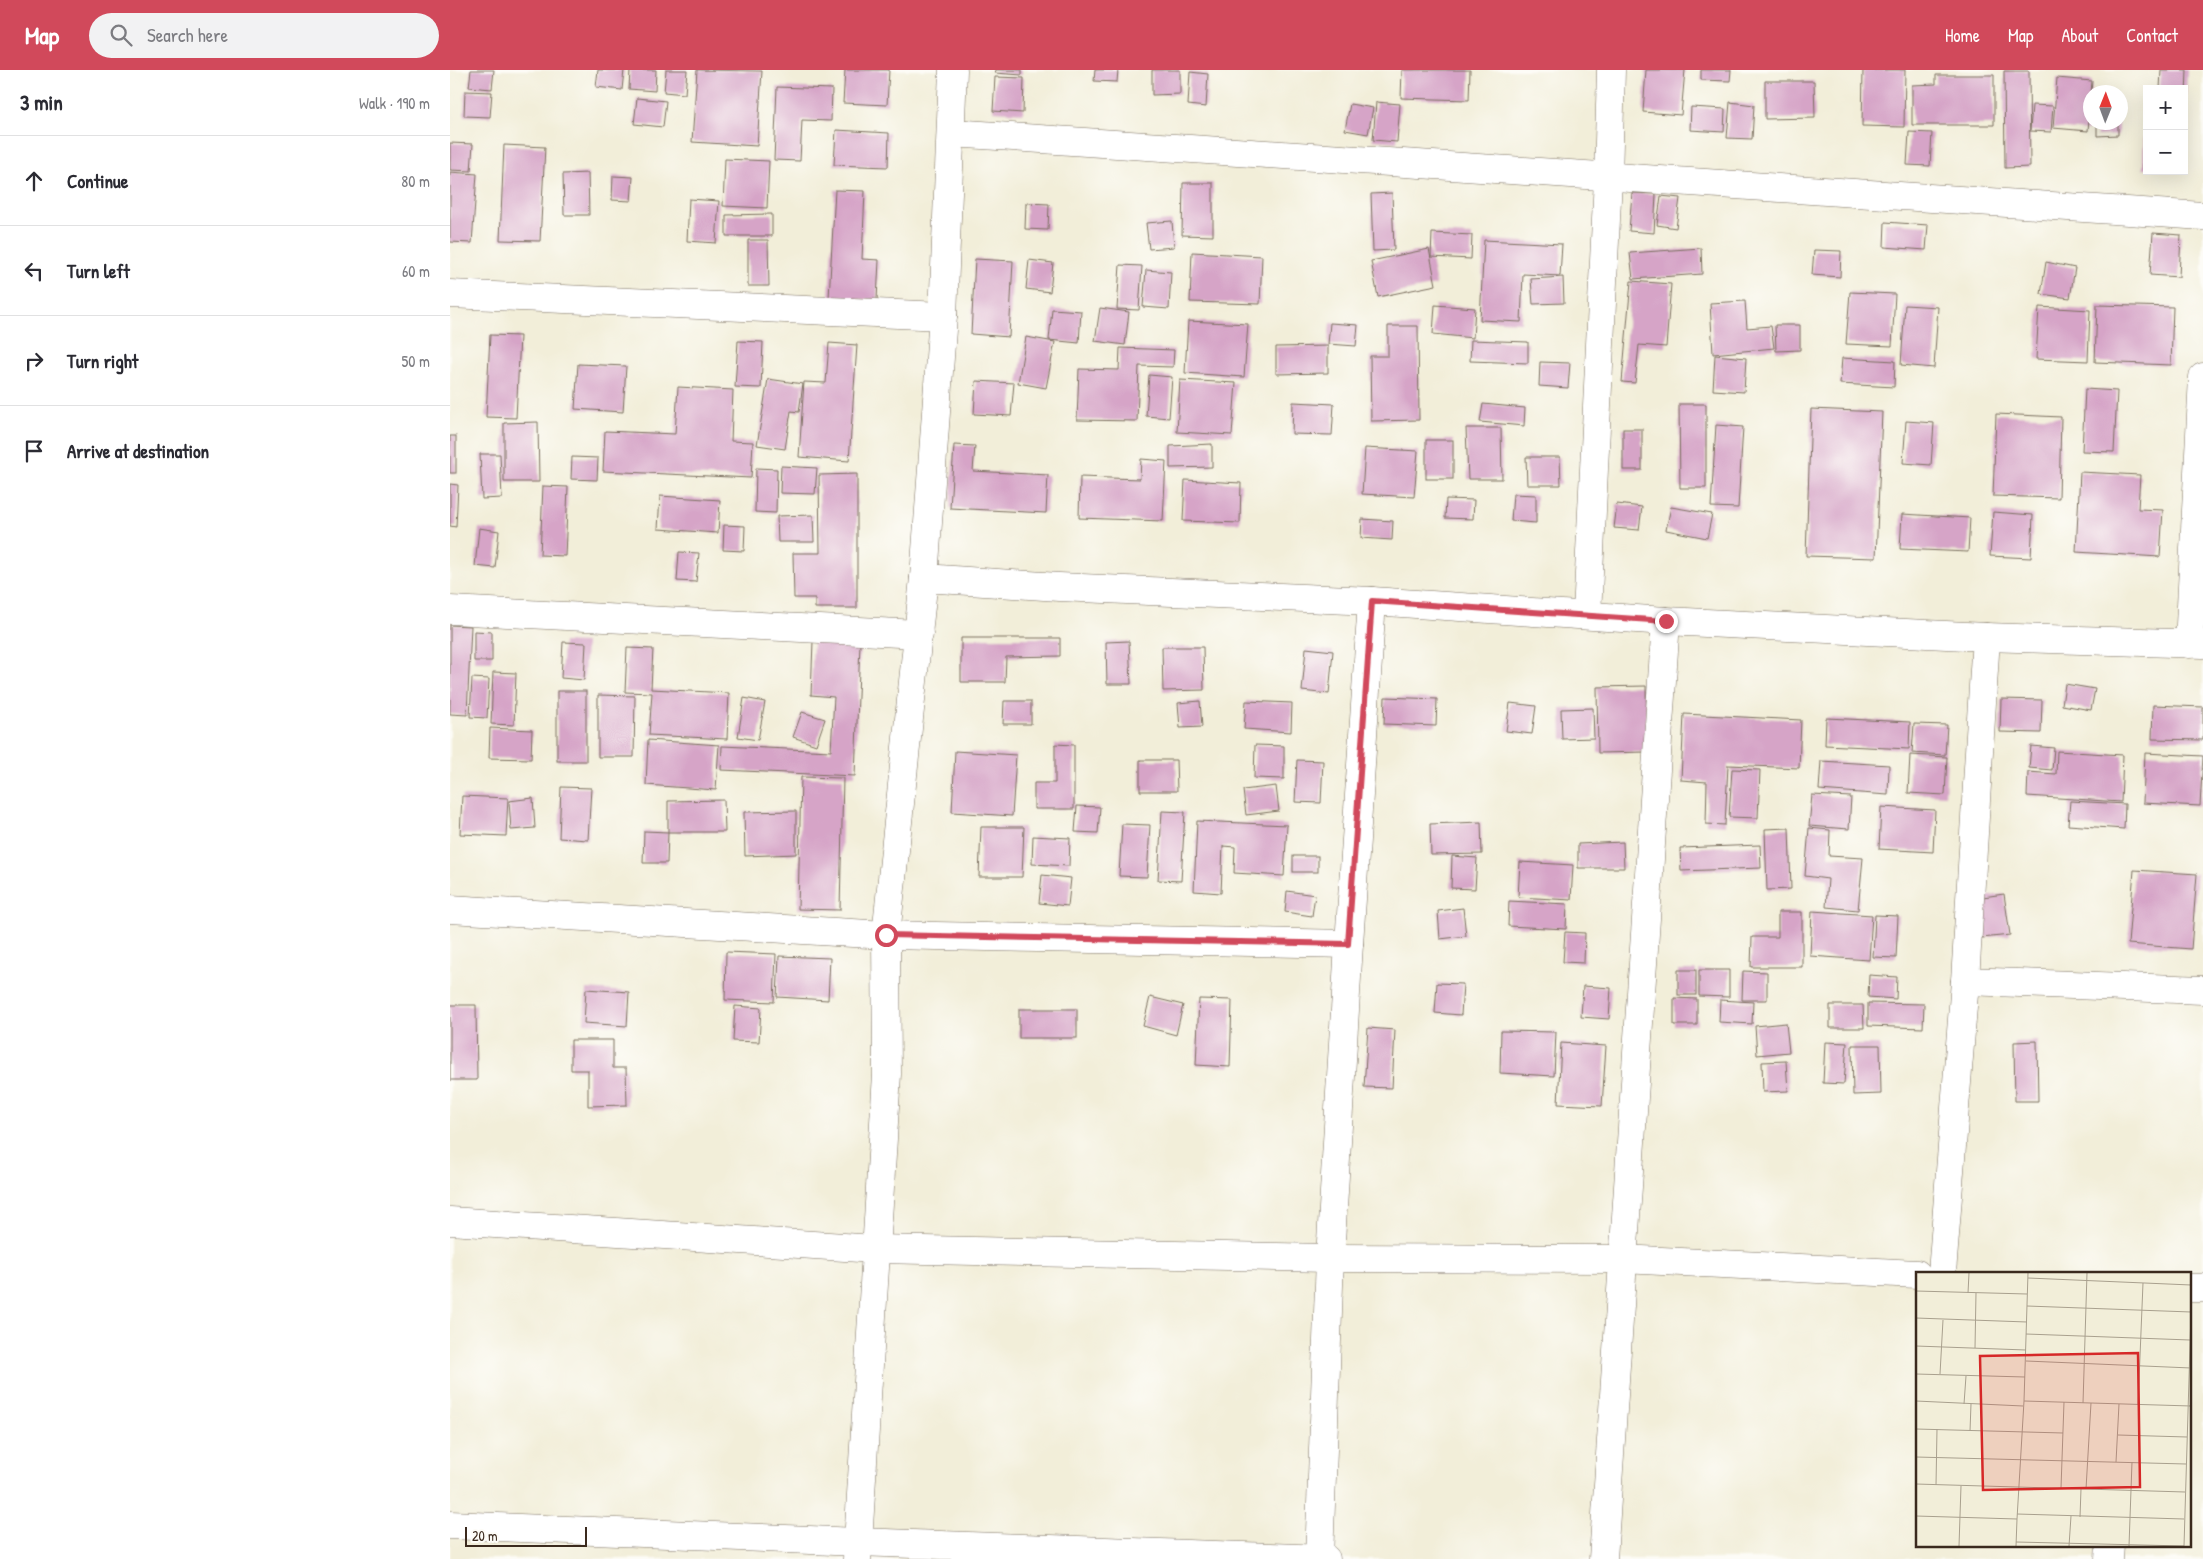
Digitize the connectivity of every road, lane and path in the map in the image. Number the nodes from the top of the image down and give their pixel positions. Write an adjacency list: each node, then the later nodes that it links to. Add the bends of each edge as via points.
1 (953, 70): 3 (street)
2 (1611, 70): 4 (street)
3 (951, 133): 4 (street); 7 (street)
4 (1608, 178): 5 (street); 12 (street)
5 (2203, 216)
6 (450, 294): 7 (street)
7 (943, 316): 9 (street)
8 (2203, 377): 16 (street)
9 (924, 578): 10 (street); 14 (street)
10 (1372, 601): 12 (street); 19 (street)
11 (450, 610): 14 (street)
12 (1587, 615): 13 (street)
13 (1666, 621): 15 (street); 25 (street)
14 (919, 634): 18 (street)
15 (1986, 637): 16 (street); 20 (street)
16 (2196, 644)
17 (450, 909): 18 (street)
18 (886, 935): 19 (street); 23 (street, via 887,1074)
19 (1348, 944): 24 (street)
20 (1965, 980): 21 (street); 26 (street)
21 (2203, 990)
22 (450, 1222): 23 (street)
23 (874, 1249): 24 (street); 32 (street)
24 (1330, 1258): 25 (street); 33 (street)
25 (1622, 1259): 27 (street); 35 (street)
26 (1942, 1272)
27 (1916, 1274)
28 (2190, 1288): 29 (street)
29 (2203, 1288)
30 (450, 1525): 32 (street)
31 (2110, 1546): 36 (street)
32 (858, 1551): 33 (street)
33 (1319, 1559): 34 (street)
34 (1326, 1559)
35 (1603, 1559)
36 (2109, 1559)

